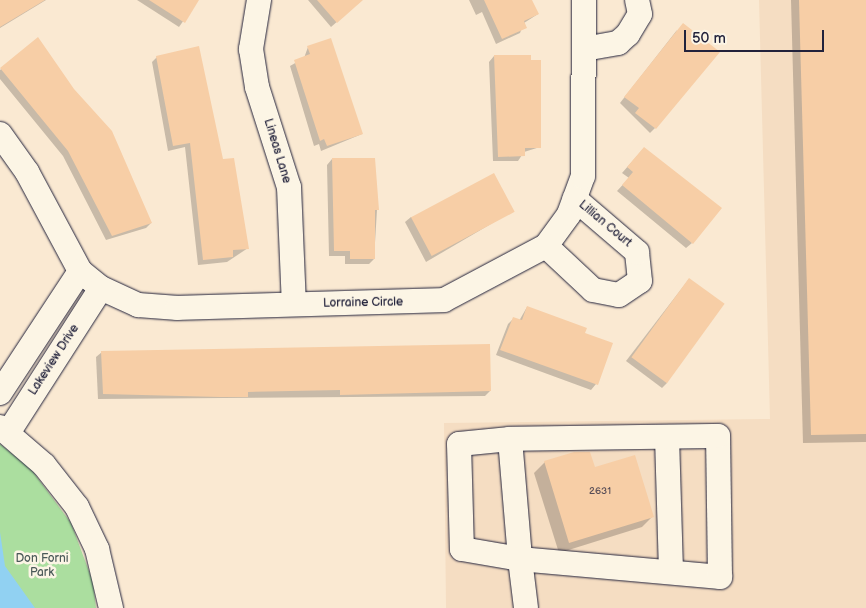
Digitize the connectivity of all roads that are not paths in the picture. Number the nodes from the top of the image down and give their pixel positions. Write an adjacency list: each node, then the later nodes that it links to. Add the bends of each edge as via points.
1 (259, 0): 10 (street, Lineas Lane, via 251,49 257,87 293,210)
2 (584, 0): 4 (street)
3 (637, 0): 4 (street, via 640,14 628,34 618,43)
4 (584, 49): 6 (street, via 583,176)
5 (0, 134): 8 (street, Lorraine Circle, via 23,166)
6 (575, 199): 7 (street); 7 (street, Lillian Court, via 637,252 640,281 619,295 593,290)
7 (546, 246): 10 (street, Lorraine Circle, via 444,300)
8 (80, 271): 9 (street, Lorraine Circle); 11 (street)
9 (101, 288): 10 (street, Lorraine Circle, via 155,308); 12 (street, Lakeview Drive)
10 (294, 304)
11 (0, 394)
12 (4, 430): 17 (street, via 44,465 77,507 97,549)
13 (667, 437): 14 (street); 16 (street); 16 (street, via 718,436 720,577)
14 (510, 439): 15 (street); 15 (street, via 459,444 462,549)
15 (520, 558): 16 (street); 18 (street)
16 (670, 572)
17 (111, 608)
18 (526, 608)

